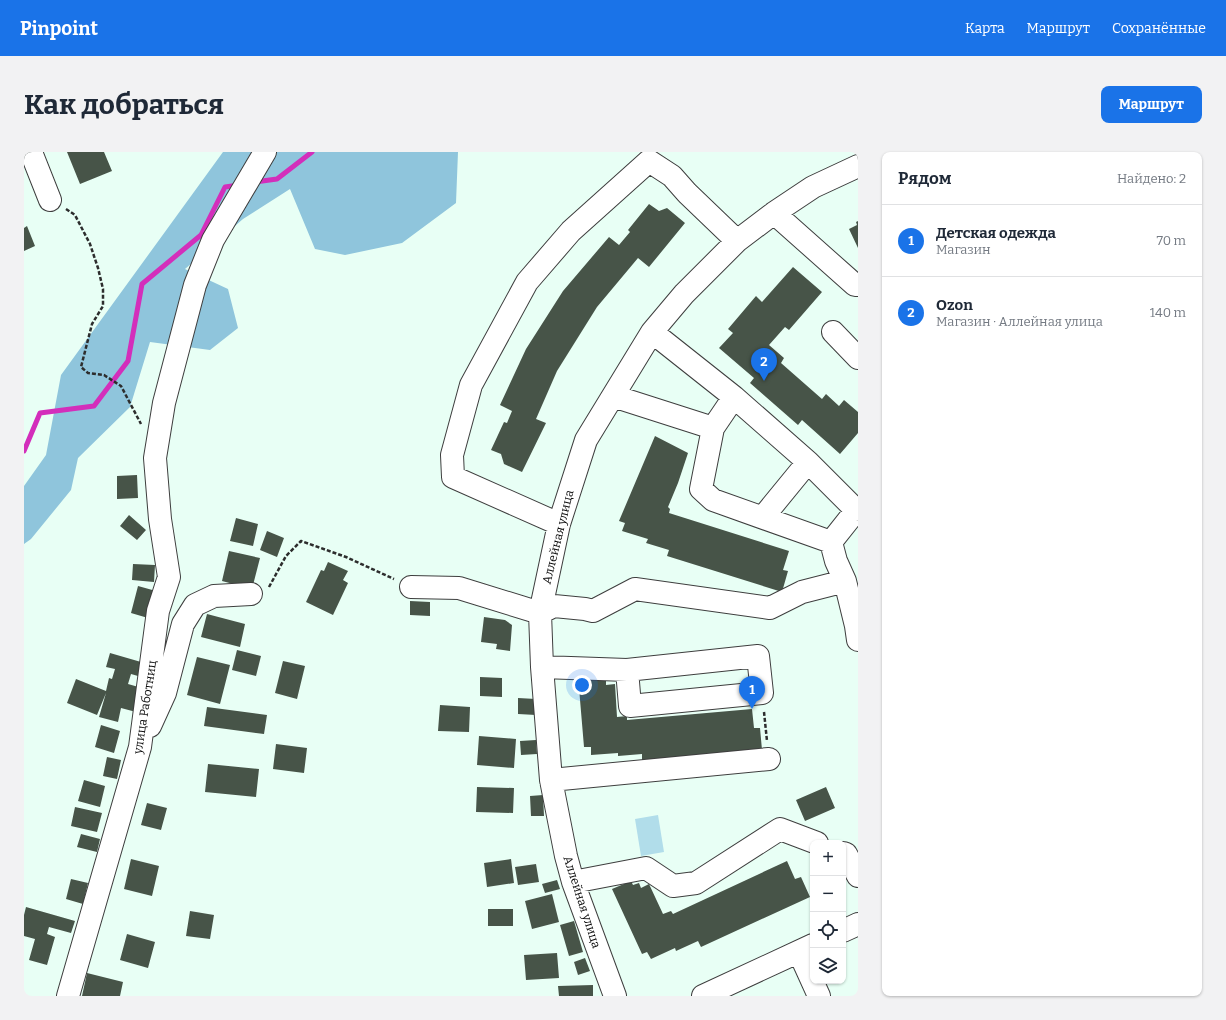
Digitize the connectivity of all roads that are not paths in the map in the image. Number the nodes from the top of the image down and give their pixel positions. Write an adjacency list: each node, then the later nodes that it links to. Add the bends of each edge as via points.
1 (30, 152): 4 (street)
2 (265, 152): 26 (street, улица Работниц, via 214,240 195,285 164,403 155,458 160,519 169,577 158,611)
3 (858, 166): 5 (street, Аллейная улица, via 813,187)
4 (50, 200)
5 (774, 213): 6 (street, Аллейная улица); 7 (street, via 855,286)
6 (738, 241): 8 (street, Аллейная улица, via 684,294); 17 (street, via 672,176 650,161 571,231 527,282 470,385 452,455 453,477)
7 (858, 285)
8 (652, 332): 11 (street, Аллейная улица); 12 (street)
9 (833, 332): 10 (street)
10 (858, 358)
11 (613, 396): 13 (street); 17 (street, Аллейная улица, via 586,440)
12 (734, 398): 13 (street); 14 (street)
13 (713, 428): 16 (street, via 701,489 713,500)
14 (808, 462): 15 (street); 16 (street)
15 (857, 509): 18 (street)
16 (763, 517): 18 (street)
17 (559, 524): 22 (street, Аллейная улица)
18 (831, 542): 19 (street)
19 (845, 581): 22 (street, via 802,592 770,608 635,589 593,611 554,606); 23 (street)
20 (411, 587): 22 (street, via 459,588)
21 (251, 594): 26 (street, via 214,596 195,605 183,624 165,693)
22 (540, 614): 24 (street, Аллейная улица)
23 (858, 640)
24 (542, 667): 25 (street); 28 (street, Аллейная улица)
25 (627, 670): 25 (street, via 630,706 762,693 758,656)
26 (140, 747): 36 (street, улица Работниц)
27 (769, 760): 28 (street)
28 (551, 780): 32 (street, Аллейная улица)
29 (810, 840): 32 (street, via 780,829 696,883 673,886 646,868)
30 (846, 854): 31 (street)
31 (858, 876)
32 (573, 882): 37 (street, Аллейная улица)
33 (858, 924): 34 (street)
34 (846, 930)
35 (806, 948): 38 (street); 39 (street)
36 (68, 996)
37 (615, 996)
38 (703, 996)
39 (819, 996)

